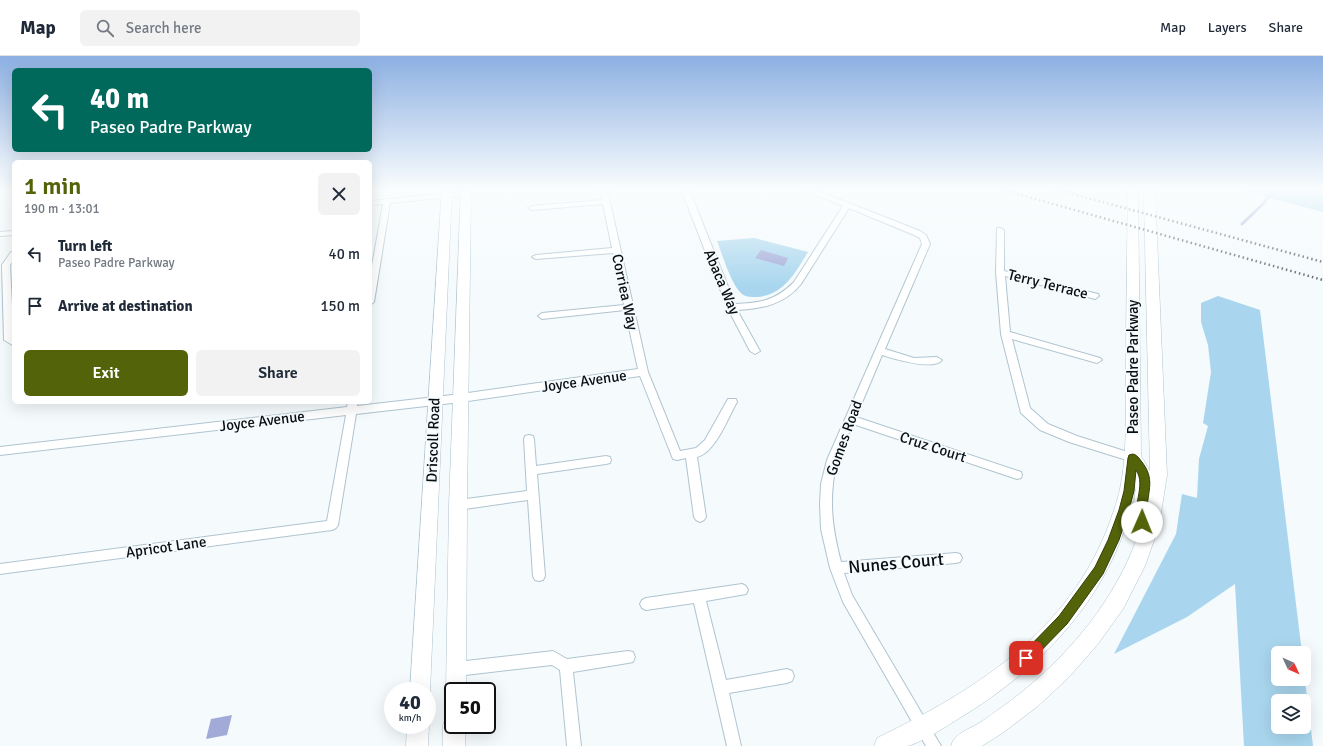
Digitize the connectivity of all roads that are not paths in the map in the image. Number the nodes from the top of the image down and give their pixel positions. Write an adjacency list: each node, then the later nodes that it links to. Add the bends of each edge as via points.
1 (383, 221): 14 (street)
2 (444, 221): 31 (main road, Driscoll Road)
3 (465, 221): 30 (main road, Driscoll Road)
4 (610, 221): 13 (street, Corriea Way)
5 (698, 221): 20 (street, Abaca Way)
6 (837, 221): 20 (street, via 788,294 777,301 757,306)
7 (888, 221): 26 (street, Gomes Road, via 923,237 926,244)
8 (1132, 221): 38 (main road, Paseo Padre Parkway)
9 (1150, 221): 45 (main road, Paseo Padre Parkway, via 1159,467 1154,508)
10 (1000, 230): 17 (street)
11 (12, 233): 12 (street)
12 (0, 234)
13 (616, 250): 16 (street); 21 (street, Corriea Way)
14 (374, 256): 18 (street)
15 (12, 257): 24 (street, via 6,265 9,340)
16 (536, 257)
17 (1000, 272): 19 (street, Terry Terrace); 23 (street)
18 (372, 279)
19 (1095, 296)
20 (731, 306): 25 (street, Abaca Way)
21 (629, 307): 22 (street); 29 (street, Corriea Way)
22 (542, 316)
23 (1006, 334): 28 (street); 38 (street, via 1025,410 1044,427)
24 (12, 342)
25 (755, 351)
26 (879, 351): 27 (street, via 914,361); 34 (street, Gomes Road)
27 (936, 360)
28 (1097, 360)
29 (643, 372): 30 (street, Joyce Avenue); 37 (street, Corriea Way, via 677,456)
30 (461, 398): 31 (street, Joyce Avenue); 43 (main road, Driscoll Road)
31 (434, 401): 33 (street, Joyce Avenue); 57 (main road, Driscoll Road, via 431,509)
32 (732, 402): 37 (street, via 709,443 699,452)
33 (352, 406): 36 (street, Joyce Avenue); 48 (street, Apricot Lane, via 332,525)
34 (849, 419): 41 (street, Cruz Court); 47 (street, Gomes Road, via 832,460 827,484 827,529)
35 (529, 439): 40 (street)
36 (0, 451)
37 (691, 454): 44 (street)
38 (1133, 458): 45 (main road, via 1146,479 1142,509); 62 (main road, Paseo Padre Parkway, via 1129,491 1114,540 1099,571 1075,605 1046,639 1015,668)
39 (606, 460): 40 (street)
40 (532, 471): 42 (street)
41 (1017, 475)
42 (533, 495): 43 (street); 49 (street)
43 (458, 505): 55 (main road, Driscoll Road)
44 (700, 517)
45 (1143, 546): 68 (main road, Paseo Padre Parkway, via 1130,577 1112,608 1073,659 1026,703)
46 (956, 558): 47 (street, Nunes Court)
47 (836, 568): 62 (street, Gomes Road, via 847,598)
48 (0, 569)
49 (539, 576)
50 (742, 590): 51 (street)
51 (700, 596): 52 (street); 59 (street)
52 (646, 604)
53 (628, 657): 54 (street)
54 (566, 666): 55 (street, via 553,658); 65 (street)
55 (456, 669): 58 (main road, Driscoll Road)
56 (787, 676): 59 (street)
57 (421, 682)
58 (456, 682)
59 (721, 688): 66 (street)
60 (418, 734): 63 (main road)
61 (454, 734): 64 (main road)
62 (929, 737): 67 (main road, Paseo Padre Parkway)
63 (417, 746)
64 (454, 746)
65 (574, 746)
66 (734, 746)
67 (886, 746)
68 (962, 746)

